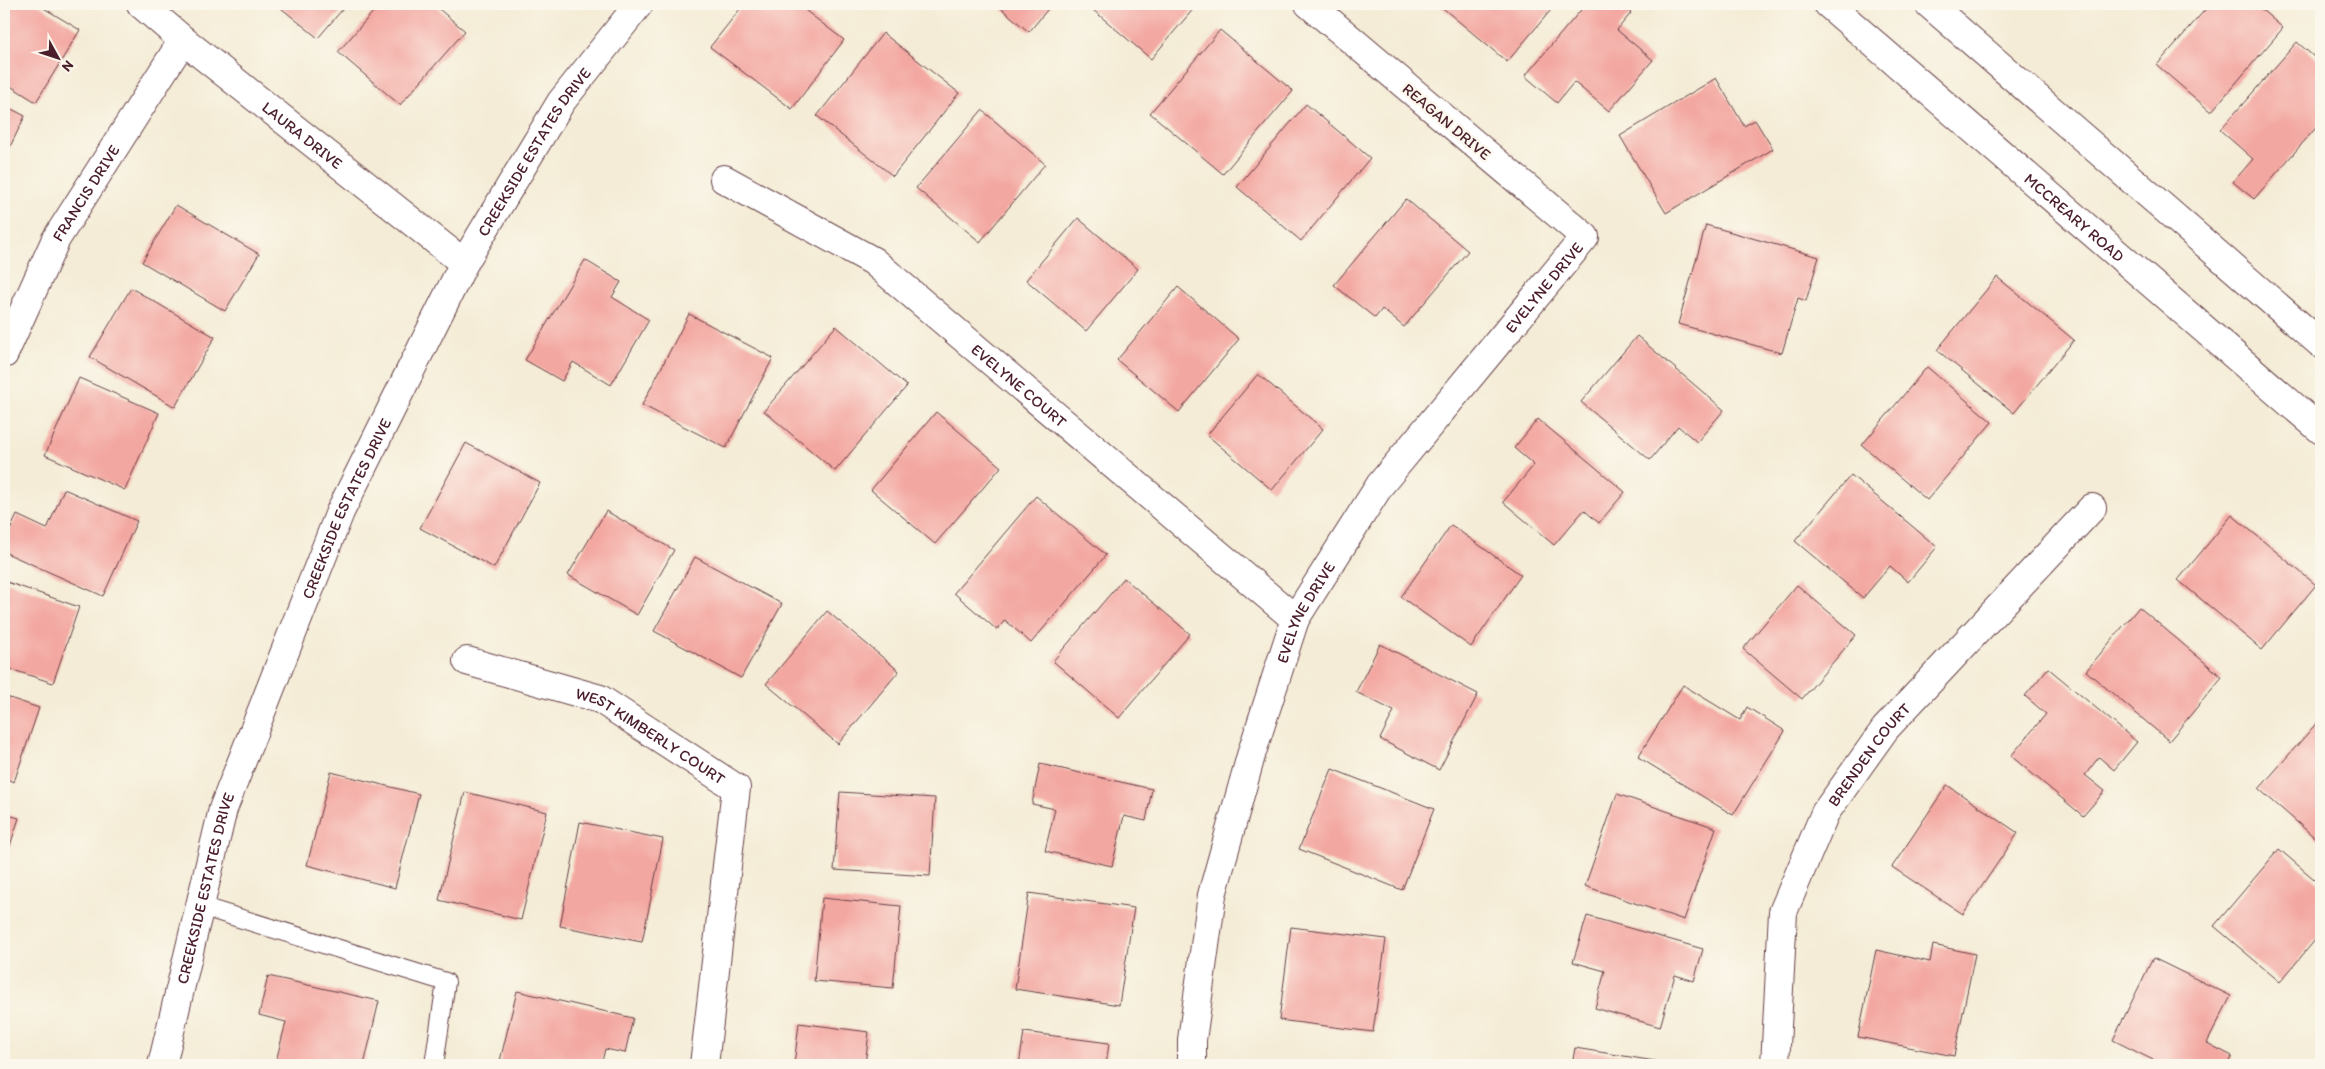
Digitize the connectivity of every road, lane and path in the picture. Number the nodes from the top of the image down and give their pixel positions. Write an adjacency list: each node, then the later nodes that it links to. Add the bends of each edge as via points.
1 (141, 4): 6 (street, LAURA DRIVE)
2 (639, 4): 9 (street, CREEKSIDE ESTATES DRIVE, via 561,102)
3 (1309, 4): 8 (street, REAGAN DRIVE)
4 (1828, 4): 12 (street, MCCREARY ROAD)
5 (1929, 4): 10 (street)
6 (183, 40): 9 (street, LAURA DRIVE); 11 (street, FRANCIS DRIVE, via 56,239)
7 (724, 179): 14 (street, EVELYNE COURT, via 873,261)
8 (1585, 238): 14 (street, EVELYNE DRIVE, via 1380,485)
9 (464, 264): 16 (street, CREEKSIDE ESTATES DRIVE, via 340,512 224,809)
10 (2321, 344)
11 (4, 354)
12 (2321, 430)
13 (2092, 508): 21 (street, BRENDEN COURT, via 1885,729 1824,813 1783,912)
14 (1295, 619): 20 (street, EVELYNE DRIVE, via 1252,752 1212,895 1192,1040)
15 (467, 661): 19 (street, WEST KIMBERLY COURT, via 600,699 736,788)
16 (200, 906): 17 (street, CREEKSIDE ESTATES DRIVE); 18 (lane, via 446,982)
17 (162, 1065)
18 (434, 1065)
19 (704, 1065)
20 (1192, 1065)
21 (1775, 1065)

